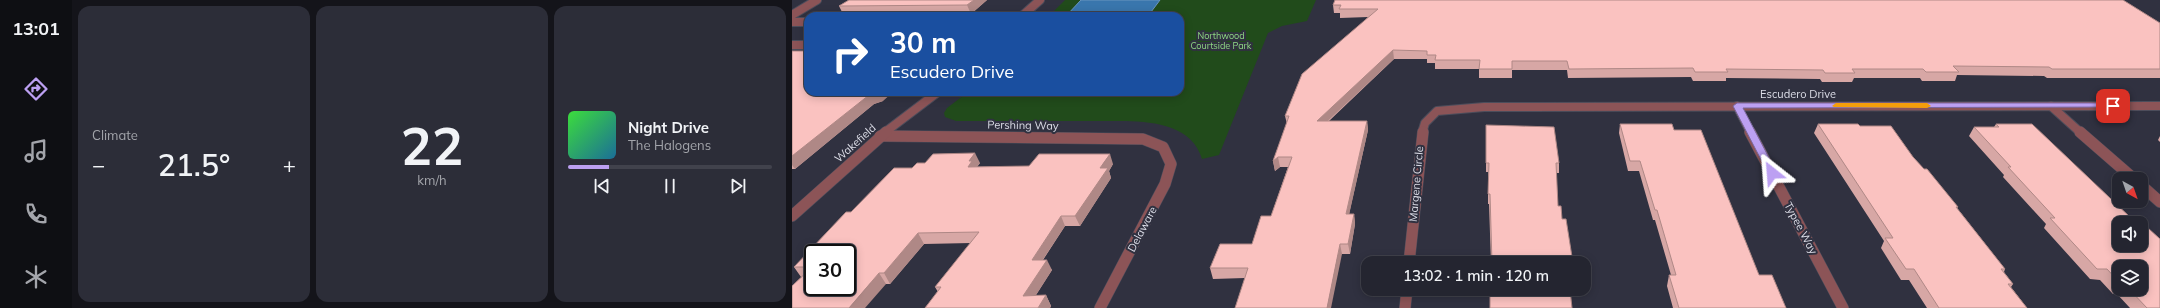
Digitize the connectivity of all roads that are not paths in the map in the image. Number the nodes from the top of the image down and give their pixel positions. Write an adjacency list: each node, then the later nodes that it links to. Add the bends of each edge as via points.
1 (817, 0): 4 (street)
2 (1040, 0): 3 (street)
3 (1026, 12)
4 (792, 15)
5 (792, 22): 6 (street)
6 (804, 22)
7 (792, 45): 8 (street)
8 (804, 45)
9 (933, 96): 14 (street, Wakefield)
10 (1737, 106): 11 (street, Escudero Drive); 13 (street, Escudero Drive, via 1484,107); 24 (street, Typee Way)
11 (2051, 106): 12 (street, Escudero Drive); 16 (street)
12 (2160, 106)
13 (1436, 111): 20 (street, Margene Circle, via 1424,123 1421,138)
14 (880, 136): 15 (street, Pershing Way, via 1143,139); 19 (street, Wakefield)
15 (1163, 147): 22 (street, Delaware, via 1171,164 1166,184)
16 (2126, 172)
17 (2148, 191): 18 (street)
18 (2160, 202)
19 (792, 216)
20 (1410, 256)
21 (1406, 296): 23 (street)
22 (1100, 308)
23 (1405, 308)
24 (1843, 308)

